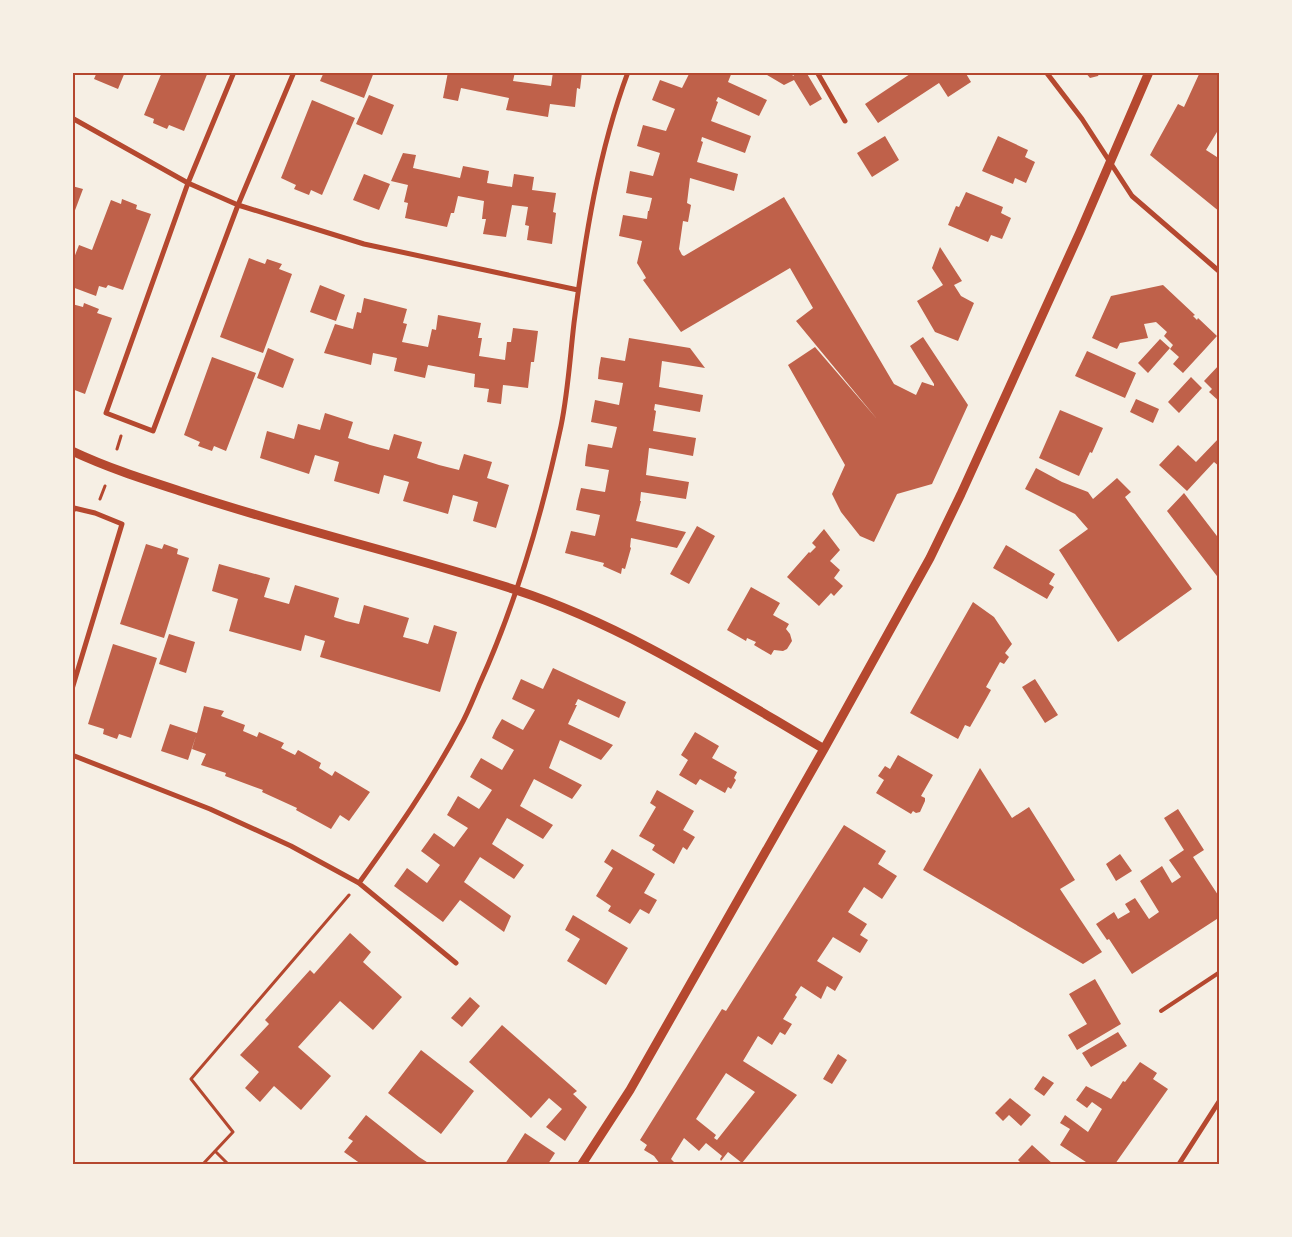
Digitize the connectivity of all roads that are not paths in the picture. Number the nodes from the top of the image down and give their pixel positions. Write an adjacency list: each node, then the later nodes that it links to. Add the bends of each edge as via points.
1 (234, 72): 10 (street)
2 (294, 72): 11 (street)
3 (628, 72): 13 (street, via 603,150)
4 (817, 72): 8 (street)
5 (1046, 72): 9 (street, via 1082,119)
6 (1149, 72): 9 (street)
7 (72, 118): 10 (street)
8 (845, 121)
9 (1110, 164): 12 (street, via 1132,196); 18 (street, via 930,558)
10 (188, 184): 11 (street); 11 (street, via 106,413 154,431)
11 (238, 205): 13 (street, via 364,244)
12 (1220, 272)
13 (578, 290): 16 (street, via 561,424)
14 (72, 451): 16 (street, via 214,502)
15 (72, 513): 17 (street, via 74,508 122,524)
16 (517, 591): 18 (street, via 631,638); 20 (street, via 461,725 434,773)
17 (72, 689)
18 (824, 748): 25 (street, via 630,1090)
19 (72, 754): 20 (street, via 210,809 291,846)
20 (359, 883): 21 (street)
21 (456, 963)
22 (1220, 972): 23 (lane)
23 (1161, 1011)
24 (1220, 1100): 26 (street)
25 (582, 1164)
26 (1179, 1164)

